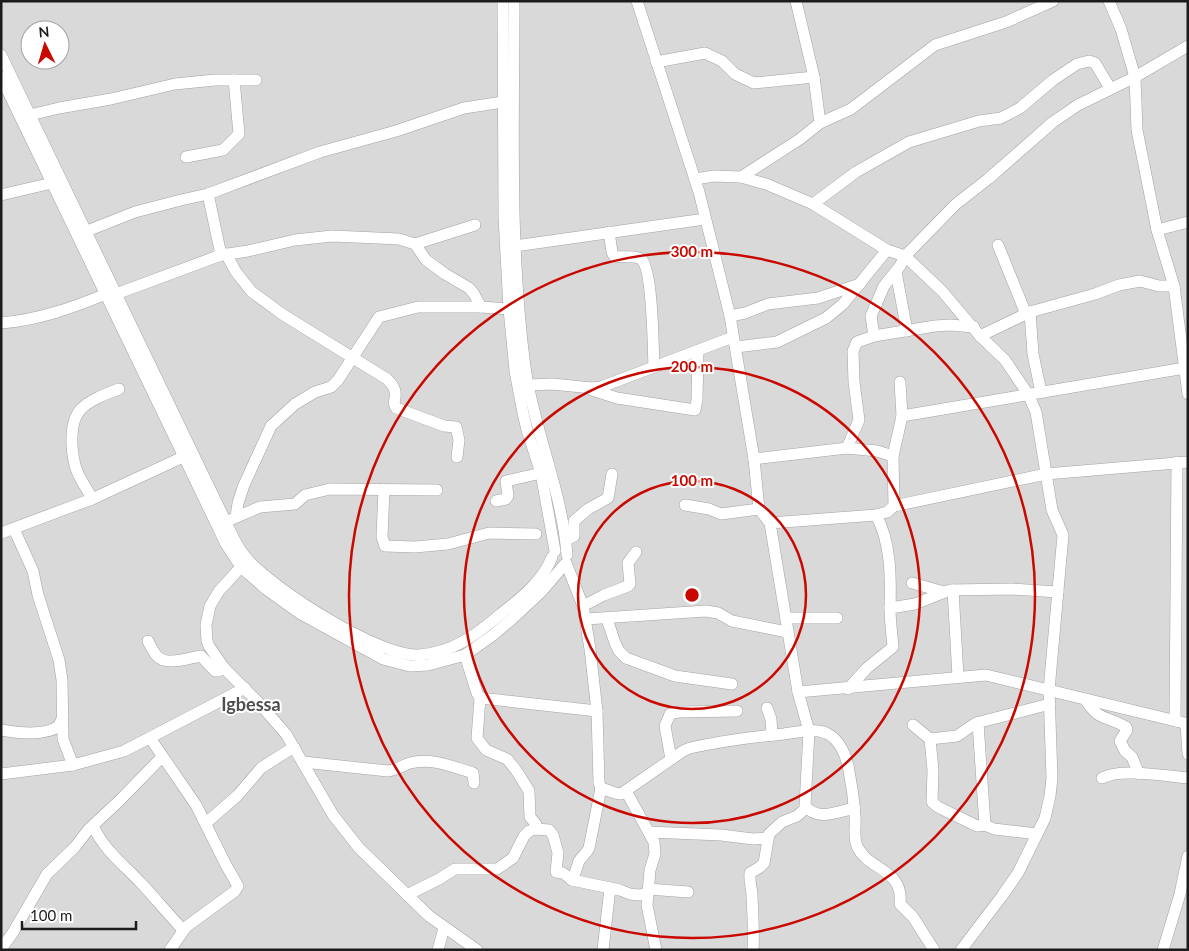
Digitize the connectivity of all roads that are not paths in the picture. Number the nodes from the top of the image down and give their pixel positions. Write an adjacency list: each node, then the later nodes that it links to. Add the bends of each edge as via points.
1 (504, 1): 16 (street)
2 (514, 1): 34 (street)
3 (637, 1): 9 (street)
4 (796, 1): 11 (street)
5 (1053, 1): 18 (street, via 1006,22 935,45 851,109)
6 (1109, 1): 12 (street, via 1121,29)
7 (1188, 46): 12 (street)
8 (1, 55): 17 (street)
9 (656, 62): 11 (street, via 705,53 754,83); 21 (street)
10 (1, 77): 22 (street)
11 (814, 77): 18 (street)
12 (1134, 77): 15 (street); 29 (street, via 1137,130)
13 (234, 80): 14 (street); 17 (street, via 175,84 111,100); 19 (street, via 239,134 223,150)
14 (256, 80)
15 (1110, 88): 25 (street, via 1095,63 1084,61 1053,80 1011,114 909,142 856,172); 37 (street, via 1053,122 956,204)
16 (503, 102): 23 (street, via 464,108 320,152); 43 (street)
17 (30, 114): 30 (street)
18 (820, 123): 20 (street)
19 (186, 157)
20 (741, 177): 21 (street); 25 (street)
21 (695, 179): 26 (street)
22 (52, 183): 24 (street); 41 (street)
23 (208, 194): 30 (street, via 135,212); 36 (street)
24 (1, 196)
25 (813, 204): 35 (street)
26 (705, 219): 31 (street); 45 (street)
27 (1188, 222): 29 (street)
28 (475, 225): 32 (street)
29 (1157, 230): 40 (street)
30 (88, 231): 41 (street)
31 (609, 232): 34 (street); 53 (street, via 614,256 638,258 644,264 652,304)
32 (415, 244): 36 (street, via 399,239 332,236); 42 (street, via 426,260 469,288)
33 (998, 245): 44 (street)
34 (515, 246): 56 (street)
35 (887, 250): 37 (street); 39 (street)
36 (224, 255): 41 (street); 52 (street, via 252,292)
37 (905, 256): 38 (street); 48 (street, via 942,291)
38 (896, 272): 47 (street); 49 (street, via 884,286 871,316)
39 (861, 283): 45 (street, via 818,298 768,304); 50 (street, via 826,318 777,342)
40 (1174, 286): 44 (street, via 1144,281 1130,283); 54 (street)
41 (111, 294): 46 (street, via 50,315); 65 (street); 80 (street)
42 (481, 307): 43 (street); 52 (street, via 418,306 379,317)
43 (509, 309): 69 (street, via 523,413)
44 (1028, 313): 48 (street); 59 (street)
45 (730, 316): 50 (street)
46 (1, 323)
47 (907, 331): 48 (street, via 944,325); 49 (street)
48 (977, 332): 60 (street, via 1005,360)
49 (874, 336): 63 (street, via 857,342 853,351 859,420)
50 (734, 342): 51 (street); 67 (street)
51 (698, 351): 53 (street); 57 (street, via 695,410 617,398)
52 (352, 359): 66 (street, via 389,382 397,394 396,408 444,426 456,427 459,440); 80 (street, via 331,387 294,404 271,426)
53 (654, 366): 57 (street)
54 (1185, 368): 59 (street); 61 (street)
55 (900, 382): 62 (street)
56 (529, 385): 57 (street); 85 (street)
57 (592, 388)
58 (119, 389): 74 (street, via 89,403 78,413 73,425 75,467)
59 (1041, 392): 60 (street)
60 (1028, 394): 62 (street); 71 (street, via 1036,412)
61 (1188, 394)
62 (902, 416): 64 (street)
63 (847, 448): 64 (street); 67 (street)
64 (893, 456): 77 (street)
65 (183, 457): 74 (street); 89 (street, via 226,544)
66 (457, 457)
67 (754, 459): 78 (street)
68 (1182, 462): 71 (street); 117 (street)
69 (541, 473): 75 (street, via 506,481 508,496); 87 (street)
70 (612, 474): 85 (street, via 608,498 574,521 574,536)
71 (1046, 474): 77 (street); 92 (street, via 1052,510 1063,535)
72 (384, 489): 73 (street); 80 (street, via 323,490 305,495 295,504 260,507); 84 (street, via 382,537 385,546 448,544 489,534)
73 (437, 490)
74 (92, 499): 82 (street)
75 (496, 501)
76 (684, 505): 78 (street, via 721,514)
77 (894, 506): 79 (street)
78 (759, 509): 81 (street)
79 (876, 515): 81 (street); 94 (street, via 886,541)
80 (231, 520): 87 (street, via 234,539 248,560 271,580 363,638 386,649 414,656 459,645 484,630 533,586 546,570)
81 (770, 522): 96 (street)
82 (14, 529): 83 (street); 115 (street, via 33,571 59,660)
83 (1, 533)
84 (536, 534)
85 (566, 540): 88 (street)
86 (636, 552): 93 (street, via 628,563 628,586)
87 (553, 554): 88 (street, via 562,550)
88 (566, 561): 93 (street); 101 (street, via 542,591 493,635)
89 (241, 567): 101 (street, via 301,614 383,659 404,665 428,665); 102 (street, via 219,591 207,616 207,641)
90 (912, 583): 91 (street)
91 (949, 591): 92 (street); 94 (street, via 915,604); 103 (street)
92 (1058, 592): 107 (street)
93 (583, 606): 98 (street)
94 (890, 608): 106 (street, via 890,651 867,668)
95 (607, 618): 98 (street); 99 (street, via 718,612 732,622); 104 (street, via 619,652 626,658 675,676)
96 (786, 618): 97 (street); 99 (street)
97 (837, 618)
98 (586, 619): 114 (street)
99 (787, 632): 108 (street)
100 (148, 641): 102 (street, via 161,659 171,661 201,656 216,670)
101 (465, 655): 109 (street)
102 (224, 668): 105 (street)
103 (958, 678): 106 (street); 107 (street, via 995,676)
104 (732, 684)
105 (245, 688): 122 (street); 124 (street)
106 (848, 689): 108 (street)
107 (1050, 690): 110 (street); 111 (street)
108 (798, 692): 120 (street)
109 (480, 698): 114 (street); 142 (street, via 477,738 486,750 507,759 516,770 529,791 530,817)
110 (1085, 699): 117 (street); 131 (street, via 1094,712 1126,726 1120,742 1132,757)
111 (1050, 704): 116 (street); 144 (street, via 1052,778 1045,818)
112 (767, 708): 121 (street)
113 (737, 711): 127 (street, via 670,714 665,726)
114 (597, 712): 135 (street)
115 (62, 716): 119 (street, via 59,726 51,730); 129 (street, via 63,739)
116 (978, 722): 123 (street, via 957,736); 140 (street)
117 (1183, 723): 125 (street)
118 (913, 725): 123 (street)
119 (1, 730)
120 (809, 731): 121 (street); 137 (street); 138 (street, via 826,733 845,754)
121 (772, 735): 127 (street, via 690,748)
122 (150, 738): 126 (street); 129 (street, via 124,751)
123 (930, 739): 140 (street, via 932,802 978,826)
124 (294, 747): 128 (street); 139 (street, via 261,768 238,795)
125 (1188, 754)
126 (162, 757): 139 (street); 141 (street)
127 (671, 759): 136 (street)
128 (304, 762): 134 (street, via 388,771 412,762 437,762 472,773); 151 (street, via 333,815 359,848)
129 (73, 765): 130 (street)
130 (1, 774)
131 (1139, 774): 132 (street, via 1112,774); 133 (street)
132 (1102, 778)
133 (1188, 778)
134 (474, 783)
135 (601, 788): 136 (street, via 615,794); 147 (street, via 589,848)
136 (626, 791): 143 (street)
137 (806, 808): 138 (street, via 829,815); 145 (street, via 782,822)
138 (855, 808): 161 (street, via 858,849 894,878 900,904 914,917)
139 (206, 824): 153 (street, via 238,886)
140 (985, 825): 144 (street)
141 (93, 826): 153 (street, via 114,857); 154 (street, via 47,874)
142 (536, 829): 147 (street, via 549,830 553,835 558,853 556,872); 151 (street, via 524,836 513,858 497,869 455,869)
143 (648, 832): 145 (street); 149 (street, via 654,842 655,854)
144 (1037, 834): 162 (street, via 1018,873)
145 (767, 838): 160 (street, via 764,863 750,873)
146 (1188, 856): 163 (street)
147 (572, 880): 148 (street)
148 (610, 888): 149 (street, via 639,895); 158 (street)
149 (648, 891): 150 (street); 159 (street, via 647,905)
150 (688, 892)
151 (407, 895): 152 (street)
152 (444, 928): 156 (street); 157 (street)
153 (183, 930): 155 (street)
154 (1, 949)
155 (170, 950)
156 (438, 950)
157 (477, 950)
158 (603, 950)
159 (656, 950)
160 (753, 950)
161 (934, 950)
162 (961, 950)
163 (1163, 950)

